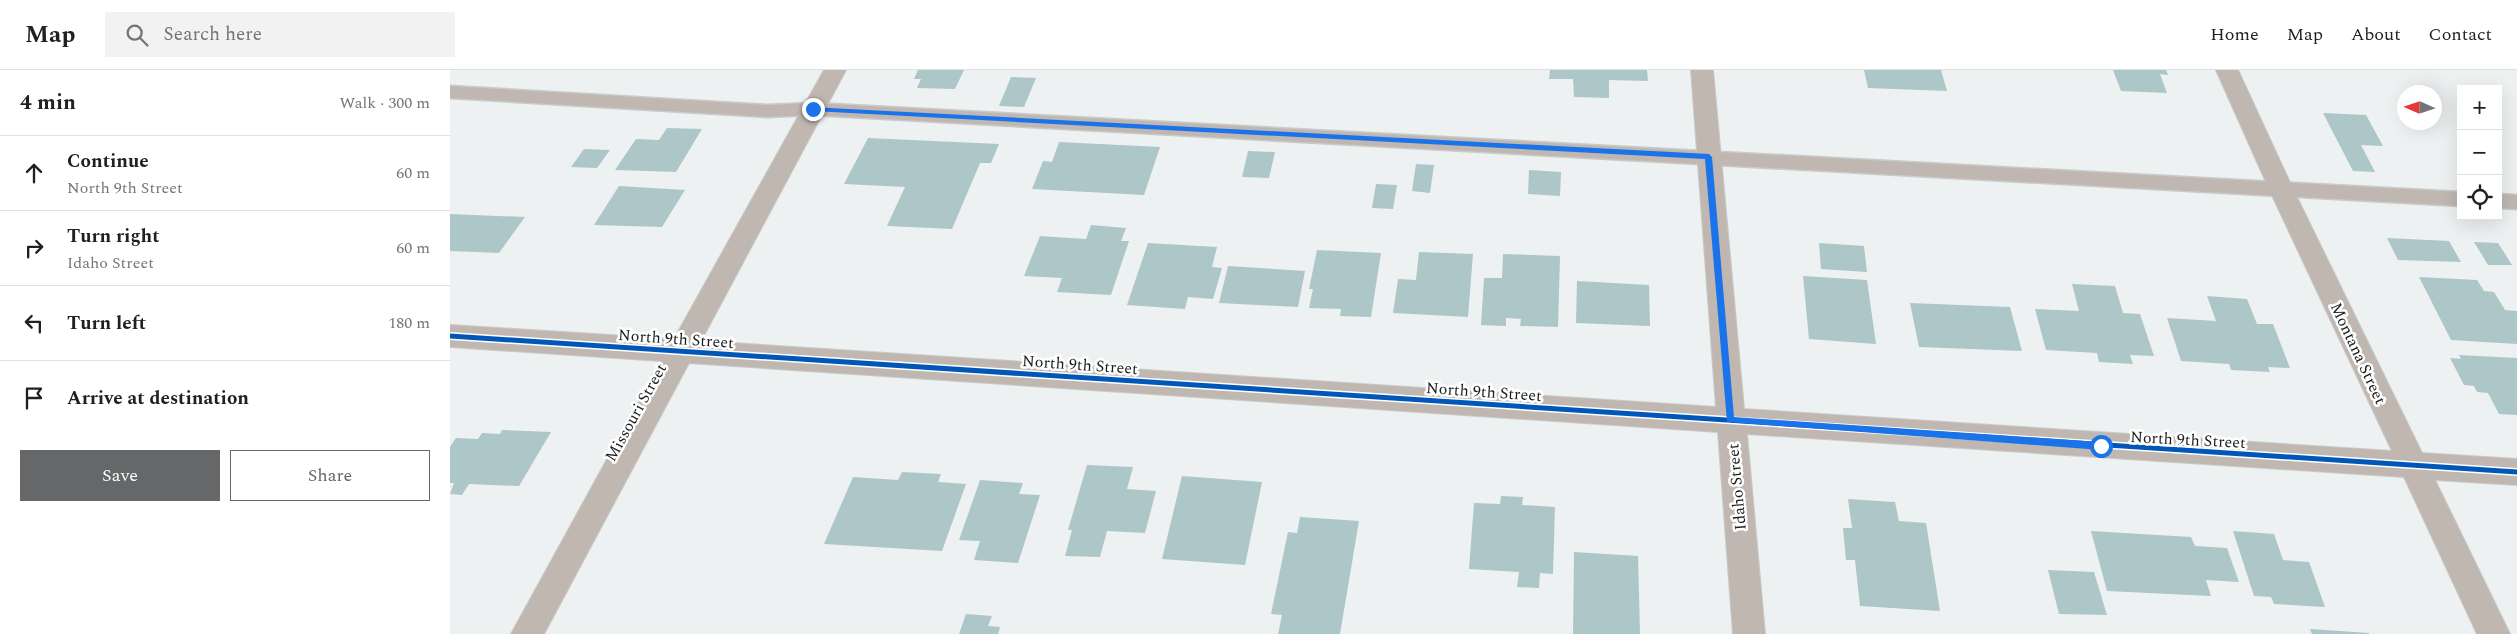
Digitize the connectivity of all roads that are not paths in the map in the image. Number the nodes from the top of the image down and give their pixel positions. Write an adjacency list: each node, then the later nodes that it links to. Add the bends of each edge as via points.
1 (834, 70): 5 (street, Missouri Street)
2 (1702, 70): 6 (street, Idaho Street)
3 (2227, 70): 7 (street, Montana Street)
4 (450, 92): 5 (lane, via 767,111)
5 (813, 109): 6 (lane); 12 (street, Missouri Street)
6 (1709, 157): 7 (lane); 13 (street, Idaho Street)
7 (2281, 189): 8 (lane); 14 (street, Montana Street)
8 (2457, 199)
9 (2502, 201): 10 (lane)
10 (2517, 202)
11 (450, 336): 12 (street, North 9th Street)
12 (683, 351): 13 (street, North 9th Street); 16 (street, Missouri Street)
13 (1730, 420): 14 (street, North 9th Street); 17 (street, Idaho Street)
14 (2412, 465): 15 (street, North 9th Street); 18 (street, Montana Street)
15 (2517, 472)
16 (527, 634)
17 (1749, 634)
18 (2494, 634)

